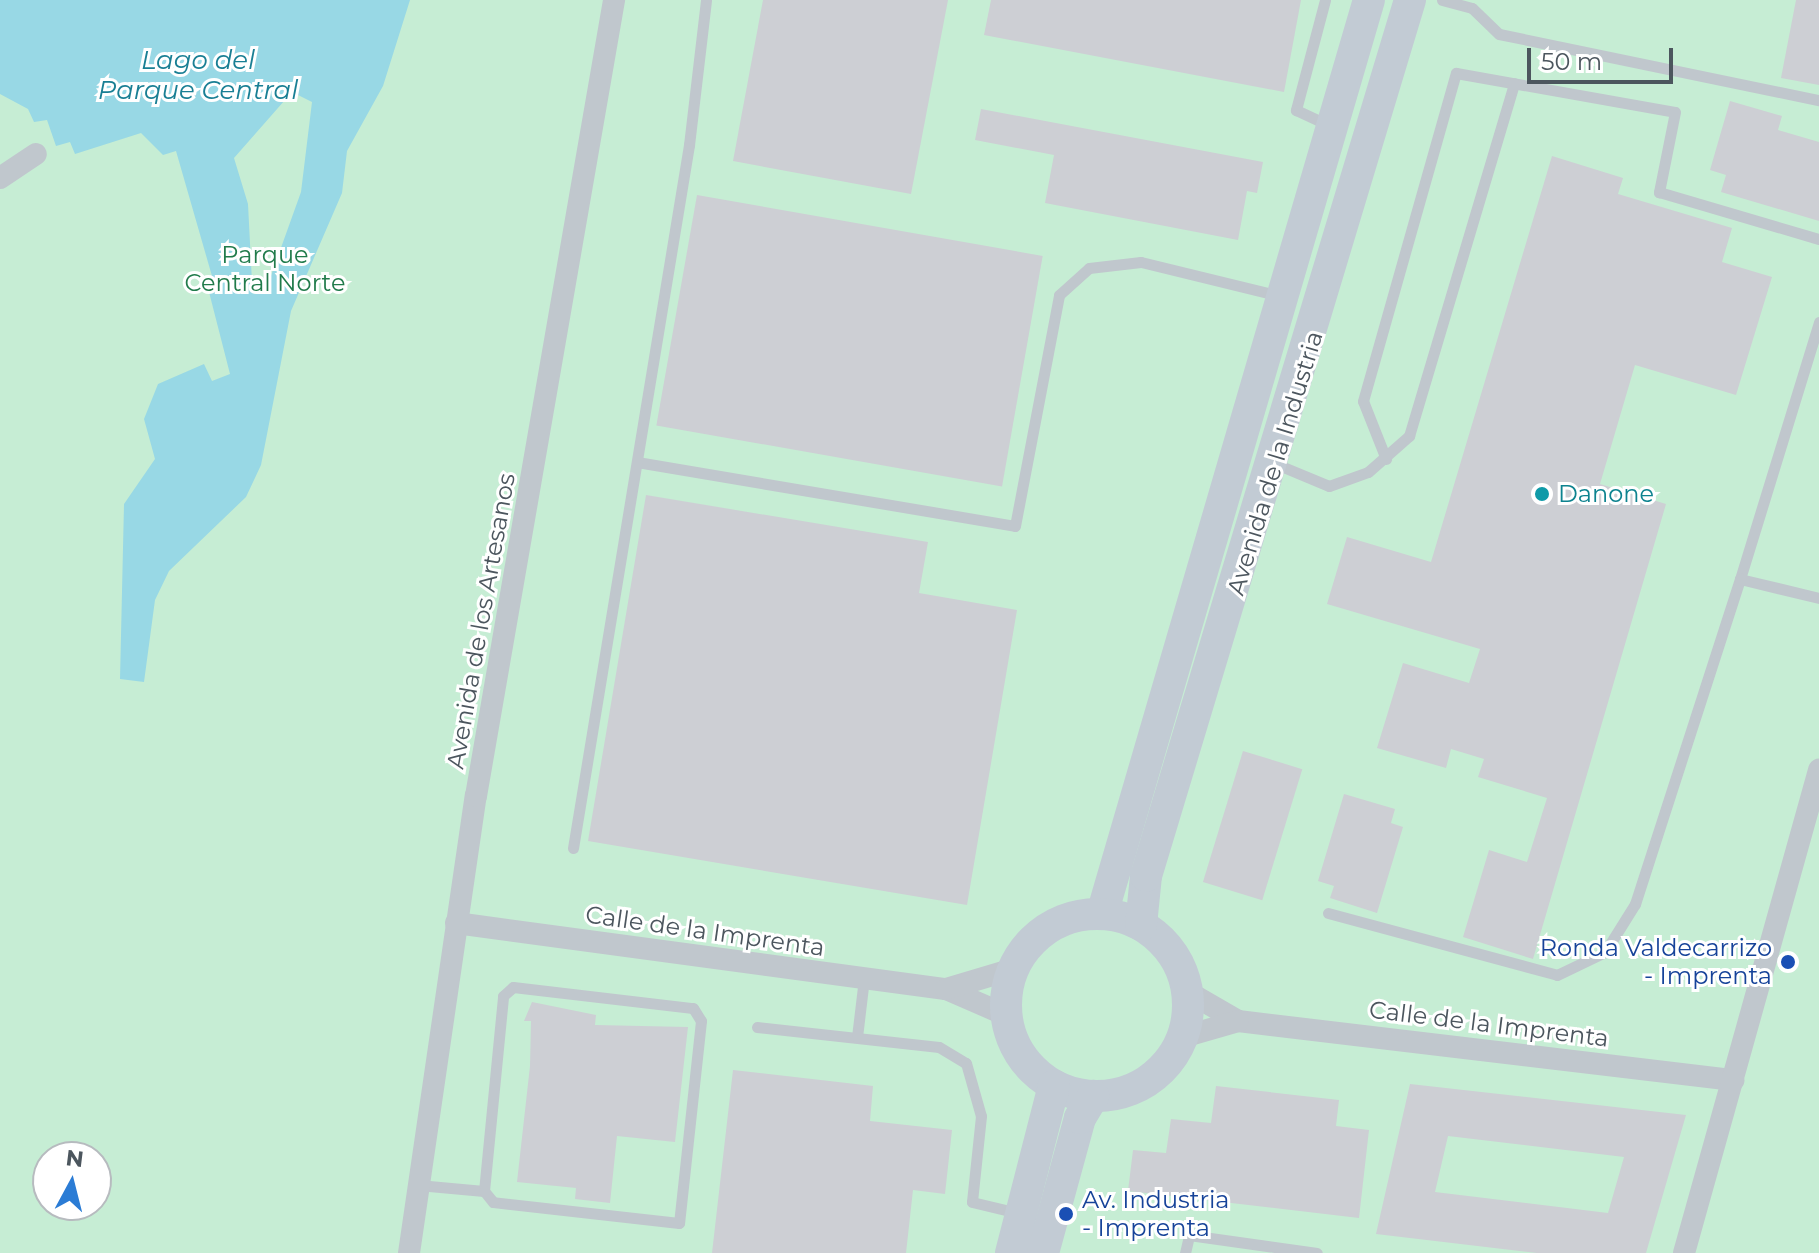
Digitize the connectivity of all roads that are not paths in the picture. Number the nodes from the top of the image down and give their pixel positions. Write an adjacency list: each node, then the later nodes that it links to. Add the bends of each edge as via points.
1 (614, 0): 25 (street, Avenida de los Artesanos)
2 (706, 0): 17 (lane)
3 (1325, 0): 10 (lane, via 1296,110)
4 (1369, 0): 10 (street, Avenida de la Industria)
5 (1410, 0): 18 (street, Avenida de la Industria)
6 (1442, 0): 7 (lane)
7 (1473, 4): 9 (lane, via 1499,34)
8 (1514, 83): 13 (lane, via 1675,112 1659,192); 16 (lane, via 1409,436); 16 (lane, via 1456,73 1363,401)
9 (1819, 100)
10 (1330, 127): 14 (street, Avenida de la Industria)
11 (36, 154): 12 (street)
12 (0, 178)
13 (1819, 239)
14 (1286, 297): 17 (lane, via 1141,262 1089,268 1059,295 1015,526); 24 (street, Avenida de la Industria)
15 (1819, 322): 19 (lane)
16 (1386, 459): 18 (lane, via 1329,486)
17 (637, 462): 22 (lane)
18 (1276, 464): 26 (street, Avenida de la Industria, via 1146,876)
19 (1740, 579): 20 (lane); 23 (lane, via 1635,904 1605,952 1557,975)
20 (1819, 598)
21 (1819, 770): 36 (street)
22 (573, 848)
23 (1328, 913)
24 (1102, 914): 26 (street); 27 (street, via 1049,927)
25 (456, 923): 28 (street, Calle de la Imprenta); 39 (street, Avenida de los Artesanos)
26 (1141, 925): 30 (street, via 1180,965)
27 (1013, 969): 29 (street, Calle de la Imprenta); 31 (street)
28 (864, 978): 29 (street, Calle de la Imprenta); 34 (lane)
29 (946, 989): 31 (street, Calle de la Imprenta)
30 (1188, 992): 32 (street, Calle de la Imprenta); 35 (street)
31 (1006, 1015): 37 (street, via 1030,1068)
32 (1238, 1021): 35 (street, Calle de la Imprenta); 36 (street, Calle de la Imprenta)
33 (757, 1027): 34 (lane)
34 (857, 1037): 41 (lane, via 939,1047 966,1063 981,1116 972,1202)
35 (1183, 1037): 38 (street, via 1147,1081)
36 (1734, 1080): 47 (street)
37 (1054, 1085): 38 (street); 41 (street)
38 (1093, 1096): 44 (street, via 1080,1118)
39 (413, 1184): 40 (lane); 42 (street, Avenida de los Artesanos)
40 (484, 1191): 40 (lane, via 503,996 513,987 693,1008 701,1021 679,1223 493,1202)
41 (1018, 1213): 43 (street)
42 (409, 1253)
43 (1011, 1253)
44 (1043, 1253)
45 (1185, 1253): 46 (lane, via 1189,1235)
46 (1317, 1253)
47 (1684, 1253)

